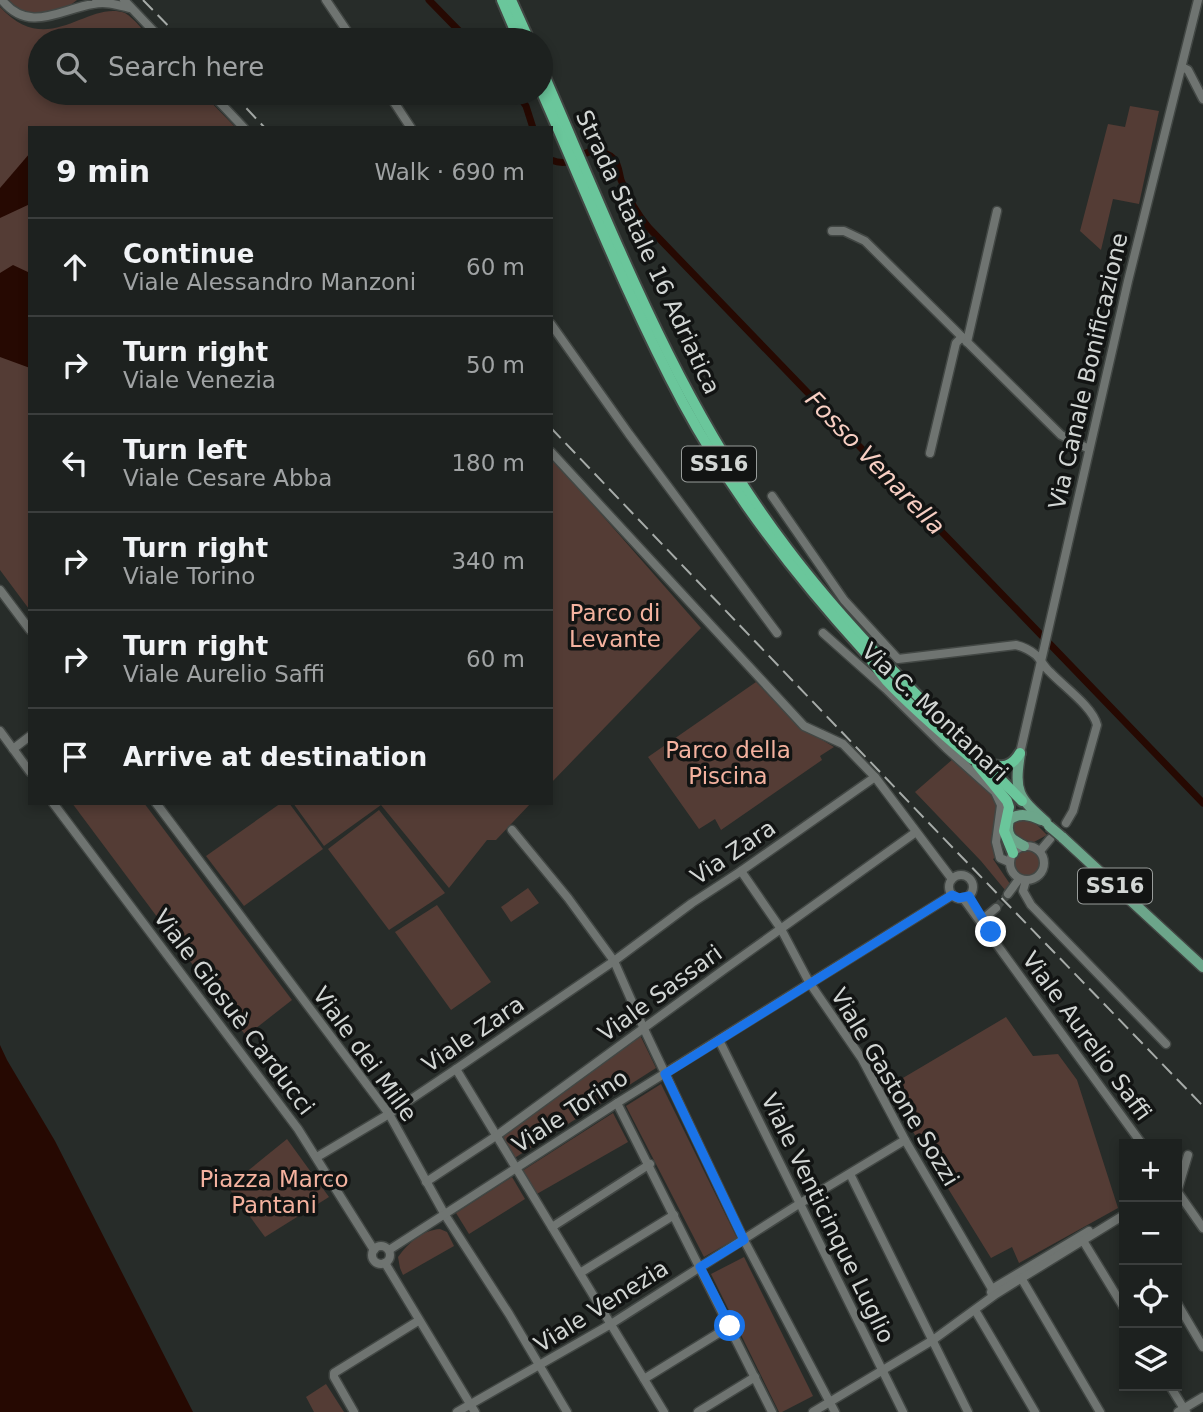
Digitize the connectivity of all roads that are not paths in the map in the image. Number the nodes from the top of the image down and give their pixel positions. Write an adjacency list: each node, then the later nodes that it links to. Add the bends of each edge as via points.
1 (2, 0): 8 (street, via 12,10 36,18 59,15)
2 (124, 0): 9 (street)
3 (326, 0): 11 (street)
4 (502, 0): 12 (highway)
5 (511, 0): 13 (highway)
6 (1198, 0): 14 (street, Via Canale Bonificazione)
7 (104, 1): 8 (street); 9 (street)
8 (81, 4)
9 (130, 8): 10 (street)
10 (150, 28)
11 (345, 28)
12 (514, 28)
13 (524, 28)
14 (1182, 66): 15 (street); 27 (street, Via Canale Bonificazione)
15 (1203, 99)
16 (553, 100): 22 (highway, Strada Statale 16 Adriatica / SS16)
17 (222, 105): 20 (street)
18 (396, 105): 21 (street)
19 (549, 105): 22 (highway, Strada Statale 16 Adriatica / SS16)
20 (242, 126)
21 (410, 126)
22 (571, 149): 40 (highway, Strada Statale 16 Adriatica / SS16, via 666,351 736,476 836,610)
23 (997, 211): 26 (street)
24 (832, 231): 26 (street, via 865,241)
25 (553, 327): 33 (street)
26 (964, 340): 27 (street, via 1061,435); 28 (street, via 956,343)
27 (1089, 449): 35 (street, Via Canale Bonificazione)
28 (930, 453)
29 (553, 454): 42 (street, via 804,726 844,744)
30 (772, 496): 35 (street, via 844,600 898,659 1016,645)
31 (0, 590): 32 (street)
32 (28, 626)
33 (777, 633)
34 (823, 634): 53 (street, Via C. Montanari, via 995,792 1001,805 997,849 1000,858)
35 (1040, 658): 39 (street, Via Canale Bonificazione); 46 (street, via 1097,725)
36 (0, 731): 38 (street)
37 (28, 738): 38 (street)
38 (13, 749): 41 (street)
39 (1020, 753): 40 (highway, via 1007,766); 43 (main road, via 1016,779)
40 (975, 758): 43 (highway, Strada Statale 16 Adriatica / SS16); 53 (highway, via 1007,801 1004,831)
41 (28, 769)
42 (875, 777): 49 (street); 54 (street, Via Zara)
43 (1022, 801): 47 (main road, Strada Statale 16 Adriatica / SS16)
44 (55, 805): 78 (street, Viale Giosuè Carducci)
45 (157, 805): 73 (street, Viale dei Mille)
46 (1066, 823)
47 (1047, 824): 51 (main road, via 1024,815 1009,821 1011,839); 65 (main road, Strada Statale 16 Adriatica / SS16, bridge)
48 (512, 830): 64 (street)
49 (916, 832): 55 (street); 62 (street, Viale Sassari)
50 (1050, 839): 52 (street)
51 (1024, 846): 52 (street); 53 (street)
52 (1040, 851): 56 (street, via 1043,870 1036,878)
53 (1011, 857): 56 (street, via 1012,872)
54 (741, 871): 62 (street, Viale Gastone Sozzi); 64 (street, Via Zara)
55 (952, 878): 58 (street); 59 (street, via 968,877 973,887)
56 (1023, 880): 57 (street); 69 (street, via 1031,905)
57 (1008, 894)
58 (952, 895): 59 (street); 66 (street, Viale Torino)
59 (966, 897): 61 (street, Viale Aurelio Saffi); 63 (street, Viale Aurelio Saffi)
60 (996, 908): 61 (street)
61 (983, 919): 63 (street, Viale Aurelio Saffi)
62 (781, 929): 66 (street, Viale Gastone Sozzi); 67 (street, Viale Sassari)
63 (1001, 950): 75 (street, Viale Aurelio Saffi)
64 (614, 961): 67 (street); 70 (street, Viale Zara)
65 (1203, 967)
66 (809, 982): 68 (street, Viale Torino); 76 (street, Viale Gastone Sozzi, via 862,1059)
67 (644, 1029): 71 (street); 74 (street, Viale Sassari)
68 (719, 1040): 71 (street, Viale Torino); 85 (street, Viale Venticinque Luglio)
69 (1166, 1044)
70 (456, 1069): 73 (street, Viale Zara); 74 (street)
71 (665, 1074): 72 (street, Viale Torino); 93 (street)
72 (617, 1103): 79 (street); 80 (street, Viale Torino)
73 (389, 1114): 78 (street, Viale Zara); 83 (street, Viale dei Mille)
74 (496, 1136): 80 (street); 83 (street, Viale Sassari)
75 (1138, 1139)
76 (905, 1140): 81 (street, Viale Venezia); 100 (street, Viale Gastone Sozzi)
77 (1188, 1155): 82 (street)
78 (317, 1157): 94 (street, Viale Giosuè Carducci)
79 (649, 1164): 87 (street); 90 (street)
80 (516, 1169): 88 (street, Viale Torino); 90 (street)
81 (850, 1174): 85 (street, Viale Venezia); 107 (street)
82 (1182, 1175)
83 (426, 1182): 88 (street, Viale dei Mille)
84 (1182, 1197): 86 (street)
85 (799, 1204): 93 (street, Viale Venezia); 110 (street, Viale Venticinque Luglio)
86 (1198, 1214): 91 (street)
87 (674, 1215): 97 (street); 98 (street)
88 (445, 1216): 95 (street, Viale Torino); 109 (street, Viale dei Mille)
89 (1119, 1216): 92 (street)
90 (552, 1227): 98 (street)
91 (1203, 1228)
92 (1082, 1238): 99 (street); 101 (street)
93 (744, 1240): 97 (street, Viale Venezia); 115 (street)
94 (374, 1250): 95 (street); 96 (street, via 374,1261)
95 (388, 1250): 96 (street)
96 (386, 1263): 104 (street)
97 (700, 1267): 105 (street, Viale Venezia); 106 (street)
98 (580, 1273): 105 (street)
99 (1020, 1276): 100 (street); 129 (street)
100 (991, 1294): 102 (street)
101 (1119, 1300)
102 (975, 1310): 107 (street); 128 (street)
103 (1182, 1311): 108 (street)
104 (418, 1321): 116 (street); 118 (street, via 334,1373)
105 (611, 1324): 109 (street, Viale Venezia); 112 (street)
106 (730, 1326): 111 (street); 112 (street)
107 (933, 1340): 110 (street); 127 (street)
108 (1203, 1347)
109 (540, 1366): 116 (street, Viale Venezia); 120 (street, Viale dei Mille)
110 (882, 1370): 115 (street); 126 (street, Viale Venticinque Luglio)
111 (755, 1377): 122 (street); 123 (street)
112 (644, 1379): 121 (street)
113 (1172, 1391): 117 (street)
114 (1203, 1397): 117 (street)
115 (830, 1401): 124 (street); 125 (street)
116 (472, 1408): 119 (street, Viale Venezia)
117 (1182, 1411)
118 (354, 1412)
119 (457, 1412)
120 (567, 1412)
121 (664, 1412)
122 (698, 1412)
123 (772, 1412)
124 (813, 1412)
125 (835, 1412)
126 (902, 1412)
127 (968, 1412)
128 (1035, 1412)
129 (1100, 1412)

